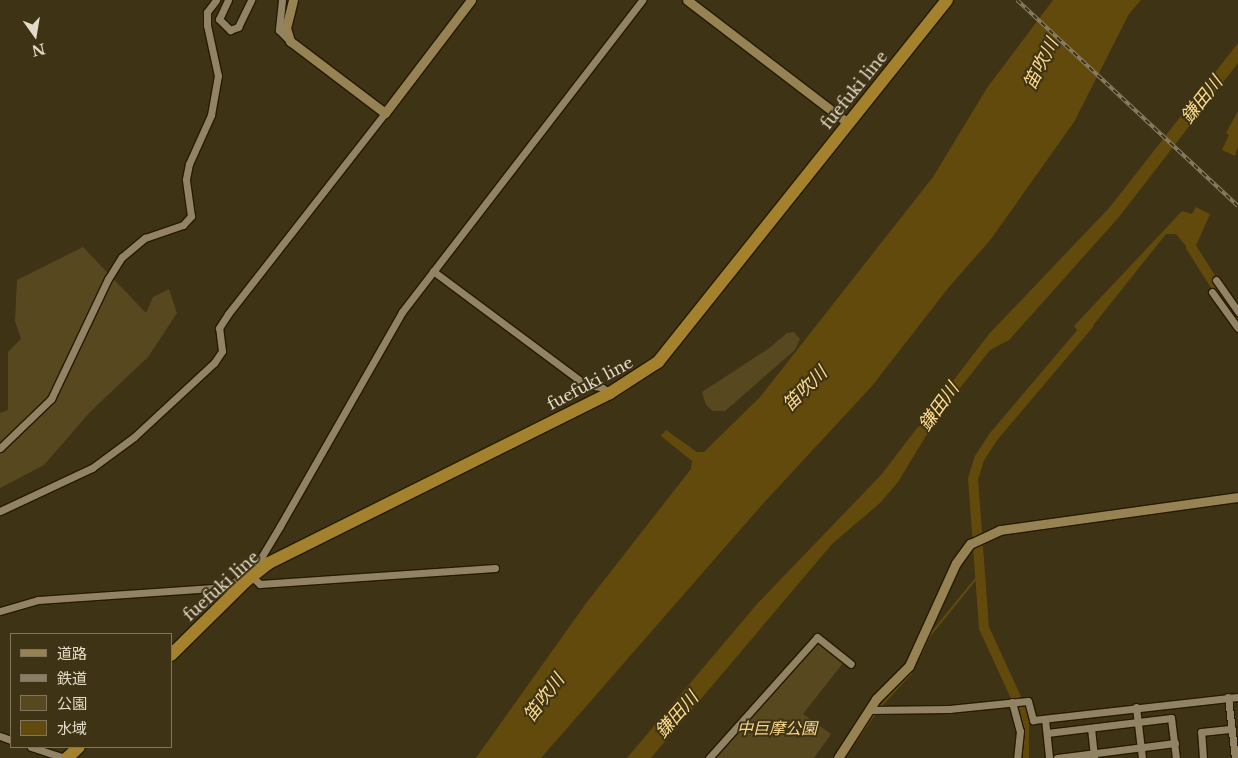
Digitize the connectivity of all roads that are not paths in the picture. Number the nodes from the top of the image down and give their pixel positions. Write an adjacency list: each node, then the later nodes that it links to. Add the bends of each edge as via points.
1 (216, 0): 19 (street, via 208,12 207,25 218,76 212,115 189,164 186,179 192,216 183,226 145,238 122,257 108,279 51,399)
2 (228, 0): 3 (street, via 219,18 230,30 238,27)
3 (251, 0)
4 (282, 0): 10 (street, via 279,30)
5 (293, 0): 10 (street, via 286,28)
6 (471, 0): 11 (street)
7 (642, 0): 13 (street)
8 (687, 0): 12 (street)
9 (947, 0): 12 (highway, fuefuki line)
10 (290, 41): 11 (street)
11 (385, 113): 21 (street, via 228,314 219,328 222,351 214,363 134,437 92,468)
12 (848, 123): 18 (highway, fuefuki line, via 678,339 642,375)
13 (433, 271): 18 (street, via 586,385 601,387); 23 (street, via 402,312 259,561)
14 (1216, 280): 16 (street)
15 (1212, 292): 17 (street)
16 (1238, 312)
17 (1238, 328)
18 (610, 393): 23 (highway, fuefuki line)
19 (0, 448)
20 (1238, 498): 31 (street, via 1000,530 971,543 956,563 909,666 888,685)
21 (0, 512)
22 (495, 568): 23 (street, via 260,584)
23 (248, 574): 24 (street, via 228,587 38,600); 25 (highway, fuefuki line)
24 (0, 611)
25 (172, 654)
26 (851, 664): 43 (street, via 817,637)
27 (1238, 696): 28 (street)
28 (1228, 698): 30 (street); 35 (street)
29 (1016, 702): 31 (street, via 949,709); 32 (street, via 1028,701 1033,720); 45 (street, via 1020,731)
30 (1136, 707): 32 (street); 33 (street)
31 (869, 710): 44 (street)
32 (1045, 719): 36 (street)
33 (1138, 722): 34 (street); 37 (street, via 1171,718); 38 (street)
34 (1091, 728): 36 (street); 41 (street)
35 (1232, 729): 50 (street, via 1201,732); 51 (street)
36 (1046, 734): 46 (street)
37 (1175, 743): 38 (street); 49 (street)
38 (1140, 747): 41 (street); 48 (street)
39 (34, 748): 42 (street)
40 (78, 748): 42 (highway)
41 (1094, 756): 47 (street)
42 (66, 758)
43 (709, 758)
44 (838, 758)
45 (1017, 758)
46 (1049, 758)
47 (1057, 758)
48 (1142, 758)
49 (1176, 758)
50 (1203, 758)
51 (1235, 758)

